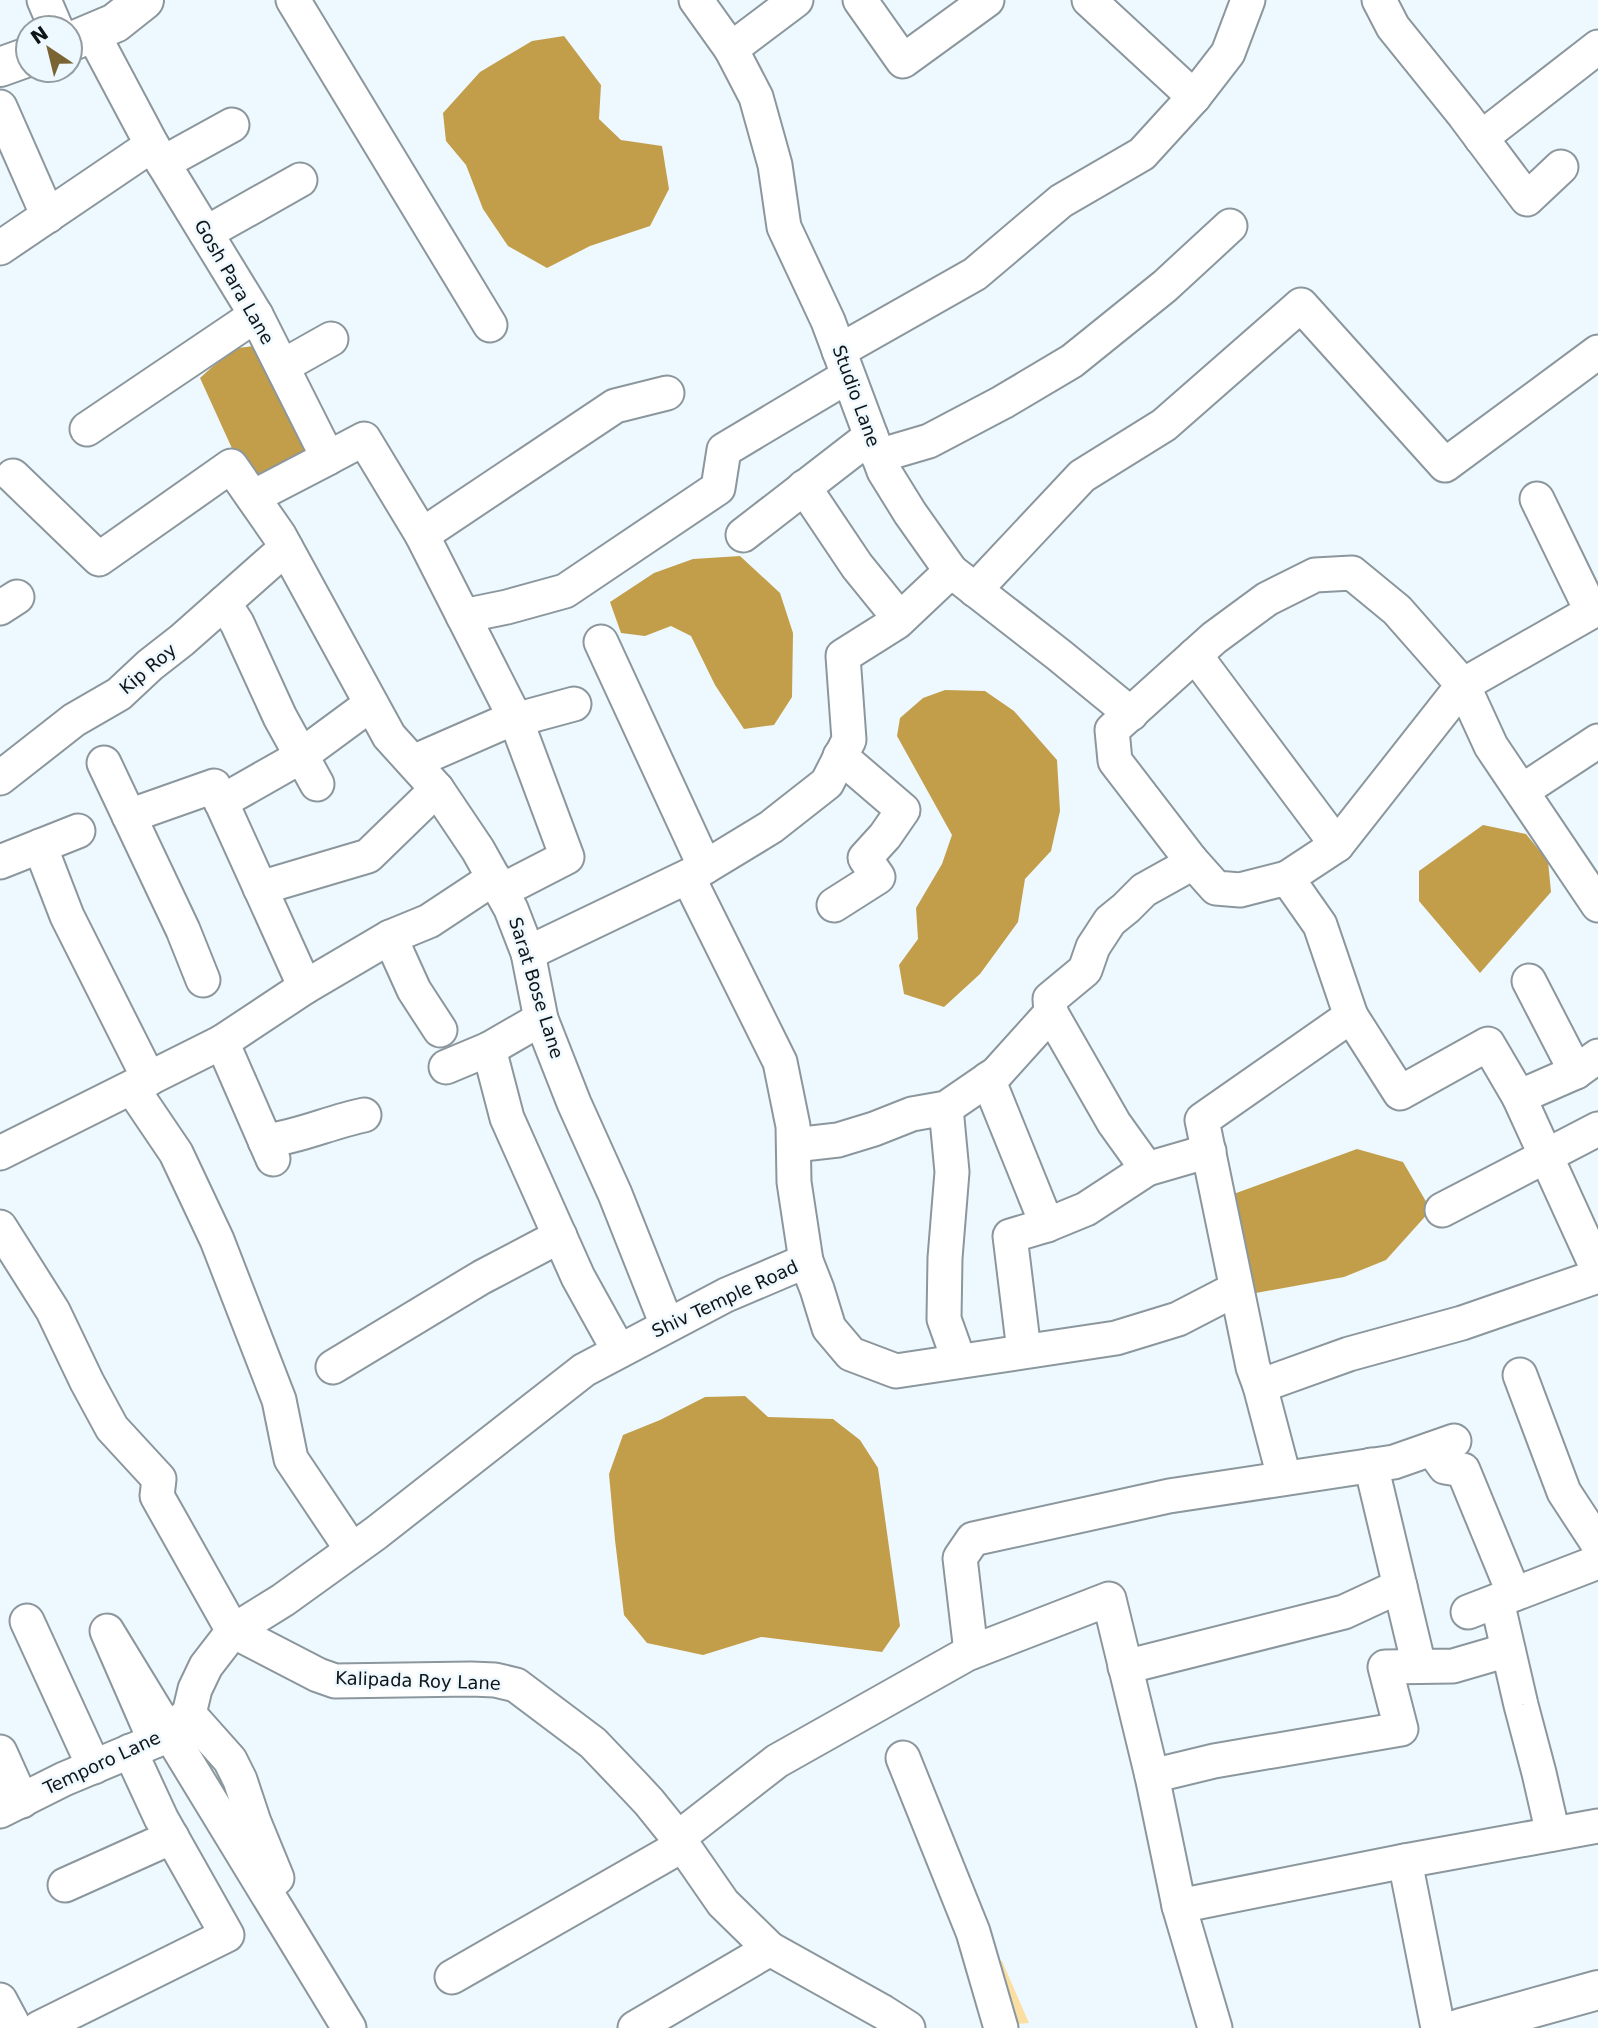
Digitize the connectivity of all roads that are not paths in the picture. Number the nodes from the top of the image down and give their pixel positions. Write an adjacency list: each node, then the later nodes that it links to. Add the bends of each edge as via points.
1 (44, 0): 11 (street, Gosh Para Lane)
2 (144, 0): 12 (street, via 115,23)
3 (293, 0): 28 (street)
4 (696, 0): 14 (street, Studio Lane)
5 (796, 0): 14 (street)
6 (860, 0): 7 (street, via 903,61)
7 (986, 0)
8 (1089, 0): 16 (street)
9 (1248, 0): 16 (street, via 1228,54)
10 (1379, 0): 19 (street, via 1393,27)
11 (56, 14)
12 (84, 32)
13 (1598, 47): 19 (street)
14 (731, 49): 31 (street, Studio Lane, via 756,97 775,165 784,227)
15 (84, 50): 20 (street, Gosh Para Lane)
16 (1194, 97): 31 (street, via 1142,154 1060,201 975,274)
17 (0, 107): 23 (street)
18 (232, 125): 20 (street)
19 (1481, 138): 21 (street, via 1527,199)
20 (158, 154): 23 (street); 25 (street, Gosh Para Lane)
21 (1561, 167)
22 (300, 180): 25 (street)
23 (48, 216): 26 (street)
24 (1230, 226): 35 (street, via 1166,286 1072,361 929,441)
25 (206, 233): 27 (street, Gosh Para Lane)
26 (0, 248)
27 (256, 315): 32 (street, Gosh Para Lane); 34 (street)
28 (490, 325)
29 (331, 339): 32 (street)
30 (1598, 352): 44 (street, via 1445,466 1301,305 1164,425 1082,476)
31 (844, 363): 35 (street, Studio Lane); 47 (street, via 724,450 718,488 565,591)
32 (282, 366): 36 (street, Gosh Para Lane)
33 (667, 393): 41 (street, via 615,406)
34 (87, 429)
35 (874, 446): 38 (street); 44 (street, Studio Lane, via 904,503)
36 (328, 458): 39 (street); 41 (street, via 365,439)
37 (13, 476): 39 (street, Sarat Bose Lane, via 99,559 231,466)
38 (804, 487): 42 (street); 48 (street, via 857,566)
39 (253, 497): 43 (street, Sarat Bose Lane)
40 (1537, 499): 46 (street)
41 (422, 535): 47 (street)
42 (743, 535)
43 (286, 548): 45 (street, Kip Roy); 52 (street, Sarat Bose Lane)
44 (963, 581): 48 (street); 54 (street, Studio Lane)
45 (224, 603): 57 (street); 61 (street, Kip Roy, via 119,694 74,720)
46 (1594, 609): 51 (street)
47 (463, 616): 55 (street)
48 (900, 619): 58 (street, via 844,656 849,740)
49 (601, 642): 72 (street)
50 (1195, 655): 51 (street, via 1267,599 1315,575 1352,573 1397,610); 54 (street); 68 (street)
51 (1462, 685): 64 (street, via 1491,746); 68 (street)
52 (371, 704): 57 (street); 59 (street, Sarat Bose Lane, via 389,736)
53 (574, 704): 55 (street)
54 (1131, 714): 70 (street, via 1112,730 1115,761)
55 (516, 720): 59 (street); 74 (street, via 567,857)
56 (1598, 741): 64 (street)
57 (301, 756): 62 (street); 65 (street)
58 (840, 756): 72 (street, via 827,783 771,827); 76 (street, via 903,810 865,858 878,877)
59 (412, 762): 63 (street, Sarat Bose Lane)
60 (104, 763): 66 (street)
61 (0, 778)
62 (317, 784)
63 (437, 789): 74 (street, Sarat Bose Lane); 75 (street, via 368,856)
64 (1521, 791): 77 (street)
65 (221, 802): 66 (street, via 214,786); 75 (street)
66 (129, 816): 80 (street)
67 (78, 831): 69 (street)
68 (1337, 845): 73 (street)
69 (40, 846): 71 (street); 92 (street)
70 (1191, 860): 73 (street, via 1216,888 1240,890); 83 (street, via 1144,890 1110,921 1085,970 1050,999)
71 (0, 862)
72 (697, 872): 79 (street); 97 (street, via 780,1062)
73 (1287, 878): 84 (street, via 1320,925)
74 (497, 885): 78 (street); 79 (street, Sarat Bose Lane)
75 (260, 887): 82 (street)
76 (834, 905)
77 (1598, 905)
78 (390, 937): 82 (street); 86 (street)
79 (528, 953): 85 (street, Sarat Bose Lane)
80 (203, 980)
81 (1529, 981): 89 (street)
82 (305, 987): 87 (street)
83 (1051, 1013): 91 (street); 101 (street, via 1114,1123)
84 (1351, 1016): 93 (street, via 1400,1093 1488,1044); 98 (street, via 1202,1120)
85 (541, 1019): 88 (street); 109 (street, Sarat Bose Lane)
86 (439, 1030)
87 (222, 1042): 92 (street); 95 (street, via 269,1150 286,1138)
88 (489, 1049): 90 (street); 105 (street, via 507,1118)
89 (1587, 1064): 93 (street)
90 (446, 1067)
91 (988, 1079): 94 (street); 103 (street)
92 (140, 1083): 99 (street); 119 (street, via 218,1240 279,1401 291,1459)
93 (1519, 1097): 100 (street)
94 (946, 1108): 97 (street, via 912,1114 838,1140); 112 (street, via 952,1172 944,1319)
95 (364, 1115)
96 (1598, 1129): 100 (street)
97 (794, 1145): 106 (street, via 794,1182)
98 (1209, 1151): 101 (street); 108 (street)
99 (0, 1153)
100 (1546, 1155): 102 (street); 107 (street)
101 (1147, 1169): 103 (street, via 1086,1209)
102 (1442, 1210)
103 (1047, 1225): 111 (street, via 1010,1236)
104 (0, 1227): 124 (street, via 53,1311 112,1428 159,1479 157,1496)
105 (560, 1236): 110 (street); 113 (street)
106 (806, 1261): 109 (street, Shiv Temple Road); 112 (street, Shiv Temple Road, via 829,1328 851,1354 896,1371)
107 (1596, 1264): 115 (street, via 1462,1323 1349,1354)
108 (1236, 1289): 111 (street, Shiv Temple Road, via 1178,1318 1116,1338); 115 (street)
109 (667, 1325): 110 (street, Shiv Temple Road)
110 (618, 1351): 119 (street, Shiv Temple Road, via 584,1370)
111 (1024, 1351): 112 (street, Shiv Temple Road)
112 (959, 1361)
113 (333, 1367)
114 (1520, 1375): 118 (street, via 1564,1492)
115 (1260, 1386): 117 (street)
116 (1371, 1465): 117 (street); 121 (street); 122 (street, via 1443,1445 1445,1467 1463,1469)
117 (1284, 1477): 126 (street, via 1169,1496 973,1539 960,1558)
118 (1598, 1544)
119 (352, 1550): 124 (street, Shiv Temple Road)
120 (1598, 1562): 122 (street)
121 (1400, 1586): 127 (street); 128 (street, via 1344,1612)
122 (1493, 1602): 125 (street)
123 (27, 1621): 133 (street)
124 (233, 1630): 129 (street, via 206,1666); 139 (street, Kalipada Roy Lane, via 335,1681 471,1679 516,1685 593,1743)
125 (1508, 1650): 127 (street, via 1453,1666); 137 (street)
126 (971, 1652): 128 (street, via 1109,1600); 139 (street, via 777,1760)
127 (1419, 1666): 134 (street, via 1385,1667 1401,1729)
128 (1125, 1667): 134 (street)
129 (189, 1714): 130 (street, Temporo Lane); 145 (street, via 230,1760 240,1780)
130 (142, 1746): 133 (street, Temporo Lane); 138 (street); 150 (street, via 107,1631)
131 (0, 1752): 135 (street)
132 (903, 1758): 153 (street, via 973,1932)
133 (94, 1767): 135 (street, Temporo Lane)
134 (1152, 1776): 142 (street)
135 (11, 1806)
136 (1598, 1826): 137 (street)
137 (1553, 1834): 140 (street)
138 (172, 1837): 141 (street); 149 (street, via 227,1935)
139 (680, 1842): 143 (street, Kalipada Roy Lane, via 723,1903); 144 (street)
140 (1405, 1861): 142 (street); 155 (street)
141 (65, 1885)
142 (1179, 1906): 154 (street)
143 (770, 1949): 151 (street); 152 (street, Kalipada Roy Lane)
144 (452, 1977)
145 (322, 1983)
146 (1598, 1990): 156 (street)
147 (0, 2000): 148 (street)
148 (15, 2028)
149 (39, 2028)
150 (349, 2028)
151 (635, 2028)
152 (908, 2028)
153 (1001, 2028)
154 (1215, 2028)
155 (1438, 2028)
156 (1461, 2028)

